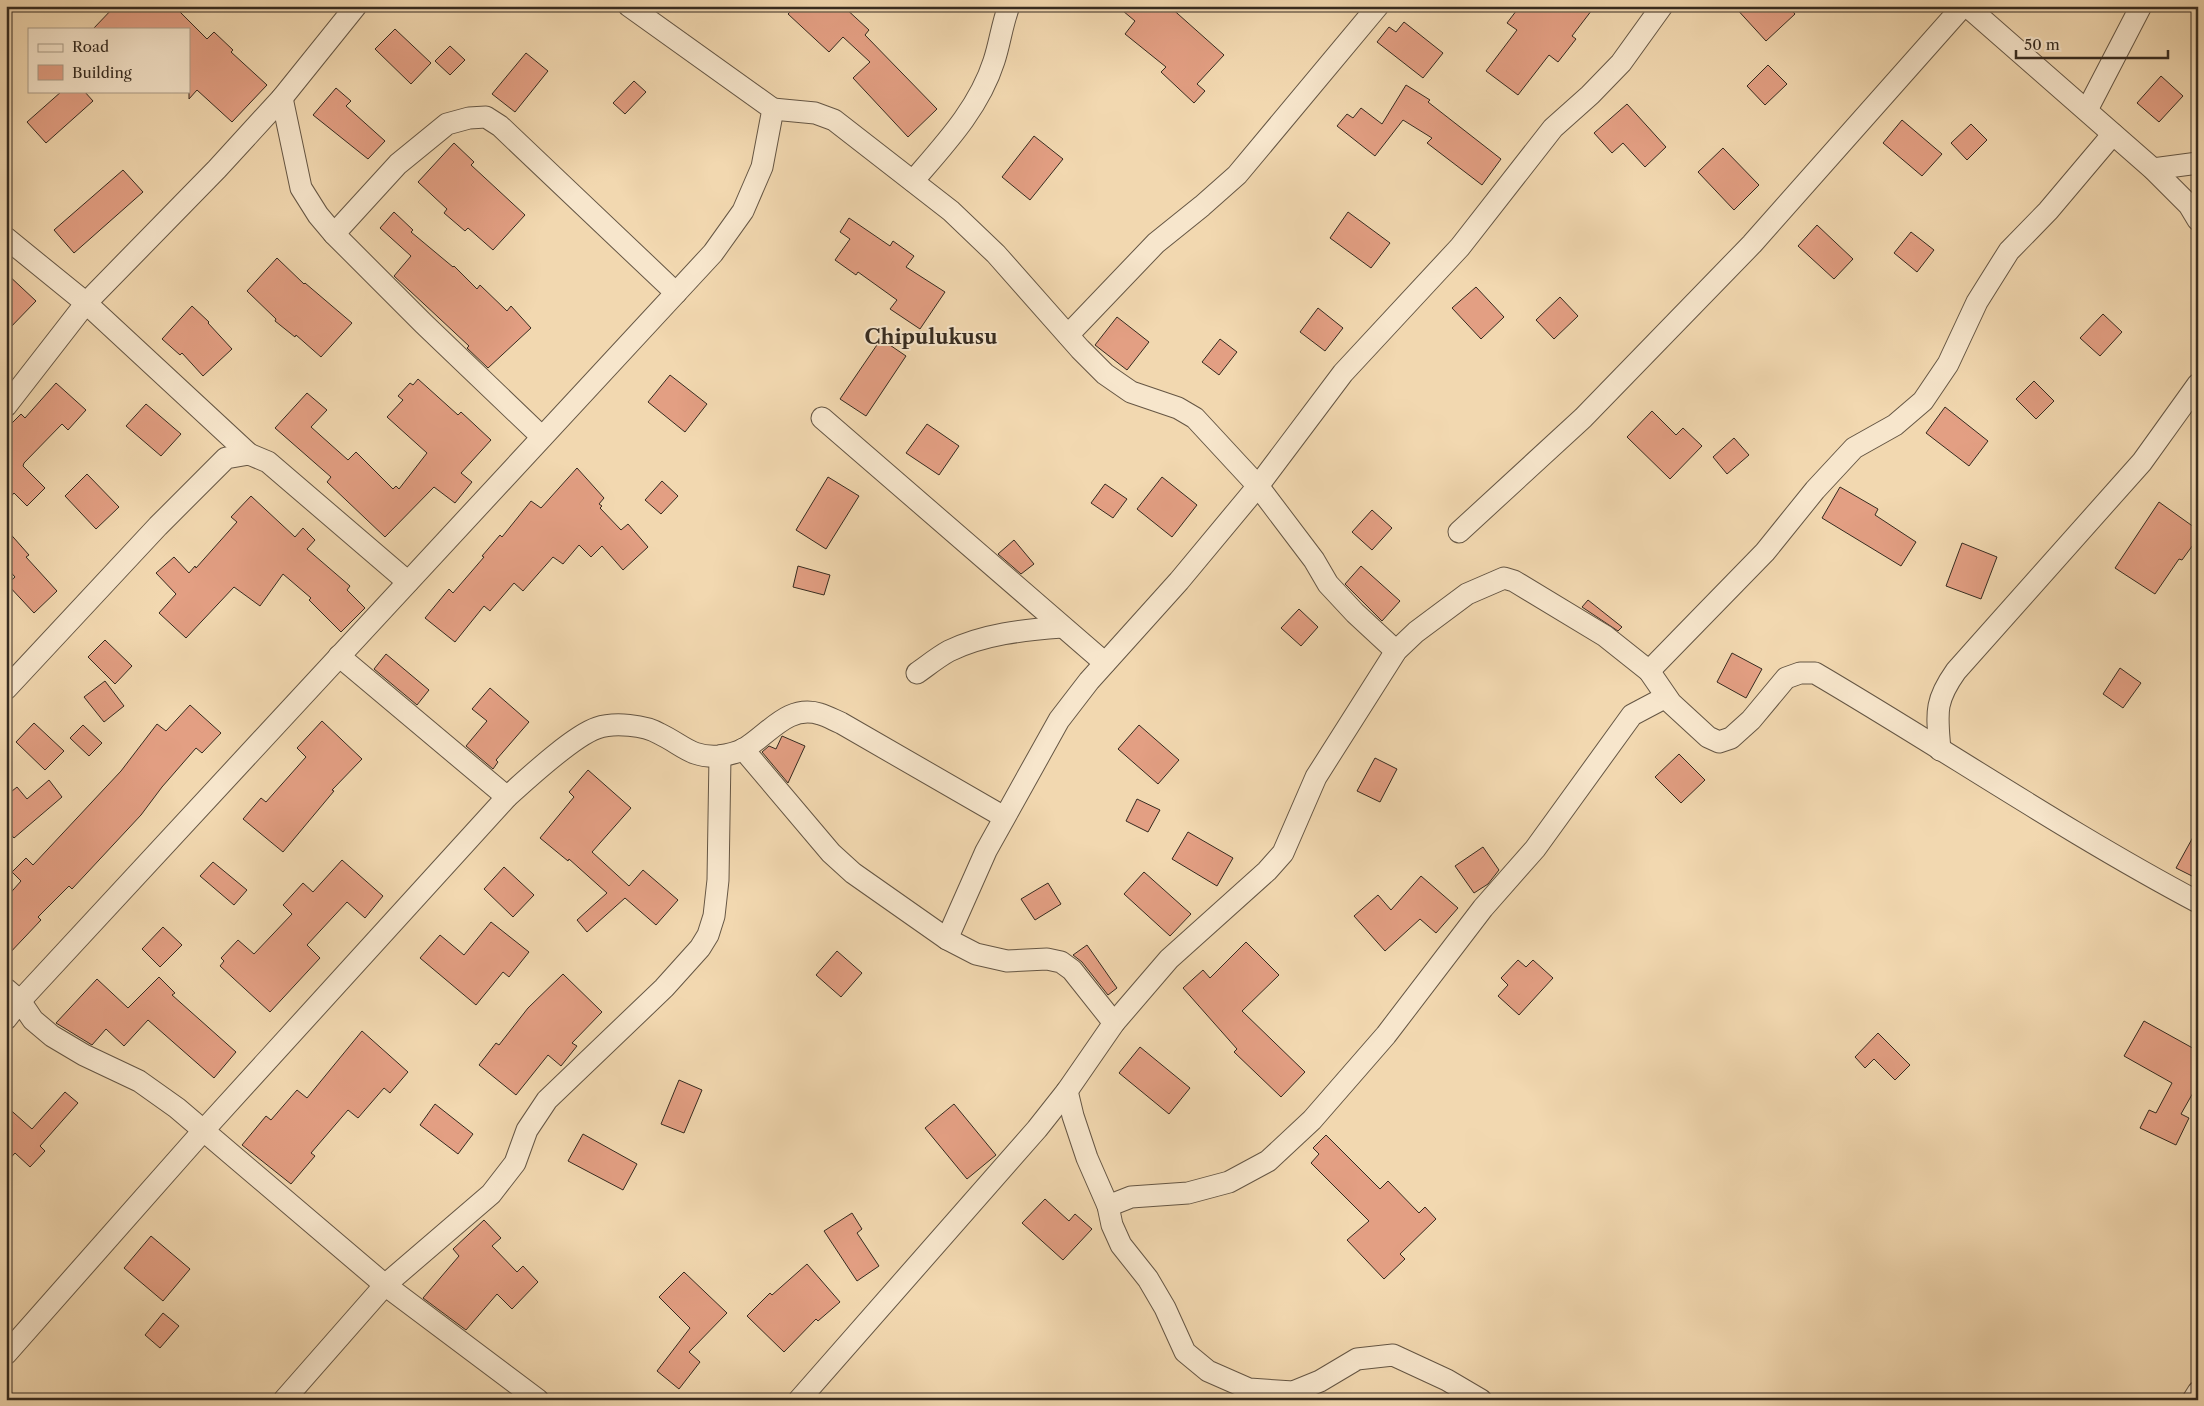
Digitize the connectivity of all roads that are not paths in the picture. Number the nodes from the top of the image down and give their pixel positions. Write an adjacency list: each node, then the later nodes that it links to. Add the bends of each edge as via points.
1 (356, 6): 9 (street)
2 (630, 6): 10 (street)
3 (1009, 6): 15 (street, via 994,61 979,97 950,138)
4 (1378, 6): 21 (street, via 1237,175 1156,243)
5 (1662, 6): 27 (street, via 1621,63 1553,128 1460,247 1343,373)
6 (1963, 6): 28 (street, via 1752,244 1583,418)
7 (1967, 6): 11 (street)
8 (2140, 6): 11 (street)
9 (282, 98): 17 (street, via 301,188); 20 (street)
10 (773, 109): 15 (street, via 815,113 834,120); 19 (street, via 762,167 743,211 713,252)
11 (2087, 110): 12 (street)
12 (2113, 134): 14 (street); 34 (street, via 2048,211 2009,251 1977,302 1948,364 1923,401 1895,425 1854,448 1753,566)
13 (2198, 163): 14 (street)
14 (2153, 169): 16 (street, via 2189,205)
15 (913, 181): 21 (street, via 996,254)
16 (2198, 220)
17 (334, 234): 19 (street, via 398,164 447,124 486,117 500,126); 25 (street)
18 (6, 238): 20 (street)
19 (676, 292): 25 (street)
20 (86, 303): 23 (street); 26 (street)
21 (1068, 335): 27 (street, via 1105,374 1131,392 1178,408 1195,418)
22 (2198, 384): 39 (street, via 2142,462 1956,670 1943,689 1937,712)
23 (6, 406)
24 (822, 418): 30 (street)
25 (542, 437): 29 (street)
26 (249, 454): 29 (street, via 268,462); 36 (street, via 226,458)
27 (1258, 486): 31 (street, via 1314,560 1328,584); 33 (street)
28 (1459, 532)
29 (408, 582): 32 (street)
30 (1062, 627): 33 (street); 35 (street, via 1023,630 974,641 947,652)
31 (1396, 651): 34 (street, via 1467,594 1504,578 1605,636); 47 (street, via 1316,776 1283,852 1267,871 1169,958)
32 (339, 656): 41 (street); 45 (street)
33 (1105, 663): 42 (street, via 1059,720)
34 (1650, 671): 37 (street)
35 (917, 674)
36 (6, 689)
37 (1666, 697): 39 (street, via 1708,737 1719,742 1731,738 1751,720 1786,678 1800,673 1815,673); 50 (street, via 1632,714 1535,849 1483,908 1386,1035 1312,1120 1268,1161 1229,1182 1188,1193 1132,1197)
38 (743, 750): 40 (street); 42 (street, via 785,717 799,712 819,713); 44 (street, via 831,853)
39 (1940, 750): 43 (street, via 2154,879)
40 (720, 756): 41 (street, via 697,756 659,733 610,725 596,728 580,738); 51 (street, via 718,880 714,916 700,948 664,988 547,1100 527,1130 516,1163 491,1194)
41 (507, 797): 49 (street)
42 (1004, 817): 44 (street)
43 (2198, 902)
44 (947, 939): 47 (street, via 976,954 1007,961 1047,959 1061,962 1072,970)
45 (13, 995): 46 (street); 49 (street, via 33,1020 52,1036 139,1081)
46 (6, 1019)
47 (1114, 1023): 48 (street)
48 (1067, 1091): 50 (street, via 1072,1116); 56 (street)
49 (203, 1131): 51 (street); 52 (street)
50 (1108, 1206): 57 (street, via 1121,1245 1148,1279 1185,1352 1208,1371 1249,1389 1293,1392 1320,1381 1357,1359 1393,1355)
51 (385, 1284): 54 (street); 55 (street)
52 (6, 1354)
53 (2198, 1392): 58 (street)
54 (284, 1400)
55 (538, 1400)
56 (799, 1400)
57 (1481, 1400)
58 (2194, 1400)

